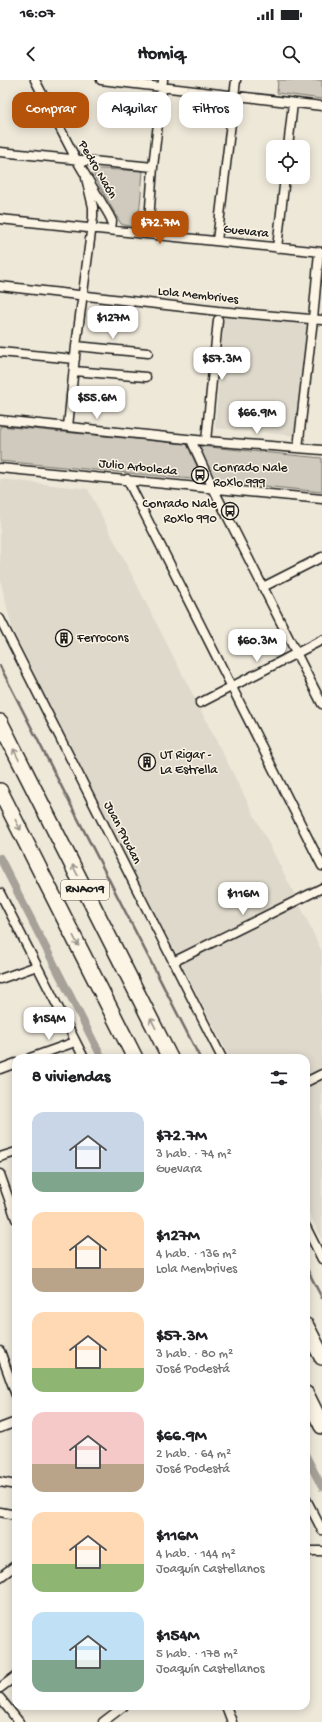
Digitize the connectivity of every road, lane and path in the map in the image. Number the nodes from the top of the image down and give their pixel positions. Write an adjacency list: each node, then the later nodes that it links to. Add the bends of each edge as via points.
1 (35, 80): 13 (street, Pedro Naón)
2 (101, 80): 4 (street)
3 (236, 80): 6 (street)
4 (163, 84): 5 (street); 14 (street)
5 (211, 92)
6 (235, 92)
7 (243, 97): 8 (street)
8 (293, 103): 9 (street); 11 (street)
9 (322, 106)
10 (231, 128): 21 (street)
11 (289, 140)
12 (0, 152): 13 (street)
13 (76, 159): 14 (street); 15 (street, Pedro Naón)
14 (153, 167): 20 (street)
15 (86, 178): 18 (street, via 92,207); 19 (street, Pedro Naón, via 112,221)
16 (283, 184): 22 (street)
17 (0, 219): 18 (street, Guevara)
18 (91, 228): 19 (street, Guevara); 25 (street)
19 (111, 230): 20 (street, Guevara)
20 (148, 234): 21 (street, Guevara)
21 (217, 241): 22 (street, Guevara)
22 (277, 248): 23 (street, Guevara)
23 (321, 252): 26 (street)
24 (0, 286): 25 (street, Lola Membrives)
25 (83, 295): 26 (street, Lola Membrives); 29 (street)
26 (313, 319): 28 (street, Lola Membrives); 39 (street)
27 (218, 320): 38 (street)
28 (322, 320)
29 (76, 346): 31 (street); 32 (street)
30 (0, 352): 32 (street)
31 (148, 353)
32 (75, 359): 33 (street)
33 (74, 371): 34 (street); 36 (street)
34 (146, 377)
35 (0, 420): 36 (street)
36 (68, 427): 37 (street)
37 (191, 440): 38 (street); 43 (street)
38 (206, 441): 39 (street)
39 (298, 448): 40 (street)
40 (322, 450)
41 (0, 468): 42 (street, Julio Arboleda)
42 (126, 479): 43 (street, Julio Arboleda); 50 (street)
43 (213, 488): 44 (street, Julio Arboleda); 46 (street)
44 (322, 499)
45 (322, 557): 46 (street)
46 (263, 587): 49 (street)
47 (0, 620): 58 (street, Juan Prudan)
48 (322, 640): 49 (street)
49 (296, 654): 50 (street); 52 (street)
50 (232, 687): 51 (street); 55 (street)
51 (200, 703)
52 (322, 704)
53 (0, 722): 65 (highway, RNA019, one-way to 53)
54 (0, 790): 64 (highway, RNA019, one-way to 64)
55 (322, 866)
56 (322, 888): 58 (street)
57 (0, 893): 59 (street)
58 (173, 962): 66 (street, Juan Prudan)
59 (37, 966): 60 (street); 61 (street)
60 (0, 979)
61 (75, 1042): 62 (street); 63 (street)
62 (41, 1054)
63 (82, 1054)
64 (133, 1054)
65 (168, 1054)
66 (220, 1054)
67 (12, 1064): 68 (street)
68 (0, 1069)
69 (322, 1074): 70 (street)
70 (310, 1080)
71 (12, 1153): 72 (street)
72 (0, 1157)
73 (0, 1174): 74 (street)
74 (12, 1208)
75 (310, 1235): 76 (street)
76 (322, 1259)
77 (310, 1334): 79 (highway)
78 (0, 1351): 80 (street)
79 (322, 1357)
80 (12, 1384)
81 (310, 1402): 83 (highway)
82 (12, 1424): 84 (street)
83 (322, 1426)
84 (0, 1428)
85 (0, 1482): 86 (street)
86 (12, 1484)
87 (310, 1507): 90 (street)
88 (0, 1512): 89 (street)
89 (12, 1514)
90 (322, 1530)
91 (310, 1551): 92 (street)
92 (322, 1552)
93 (12, 1568): 94 (street)
94 (0, 1577)
95 (12, 1679): 96 (street)
96 (0, 1688)
97 (0, 1698): 100 (street)
98 (119, 1710): 101 (street)
99 (228, 1710): 102 (street)
100 (19, 1722)
101 (103, 1722)
102 (232, 1722)

